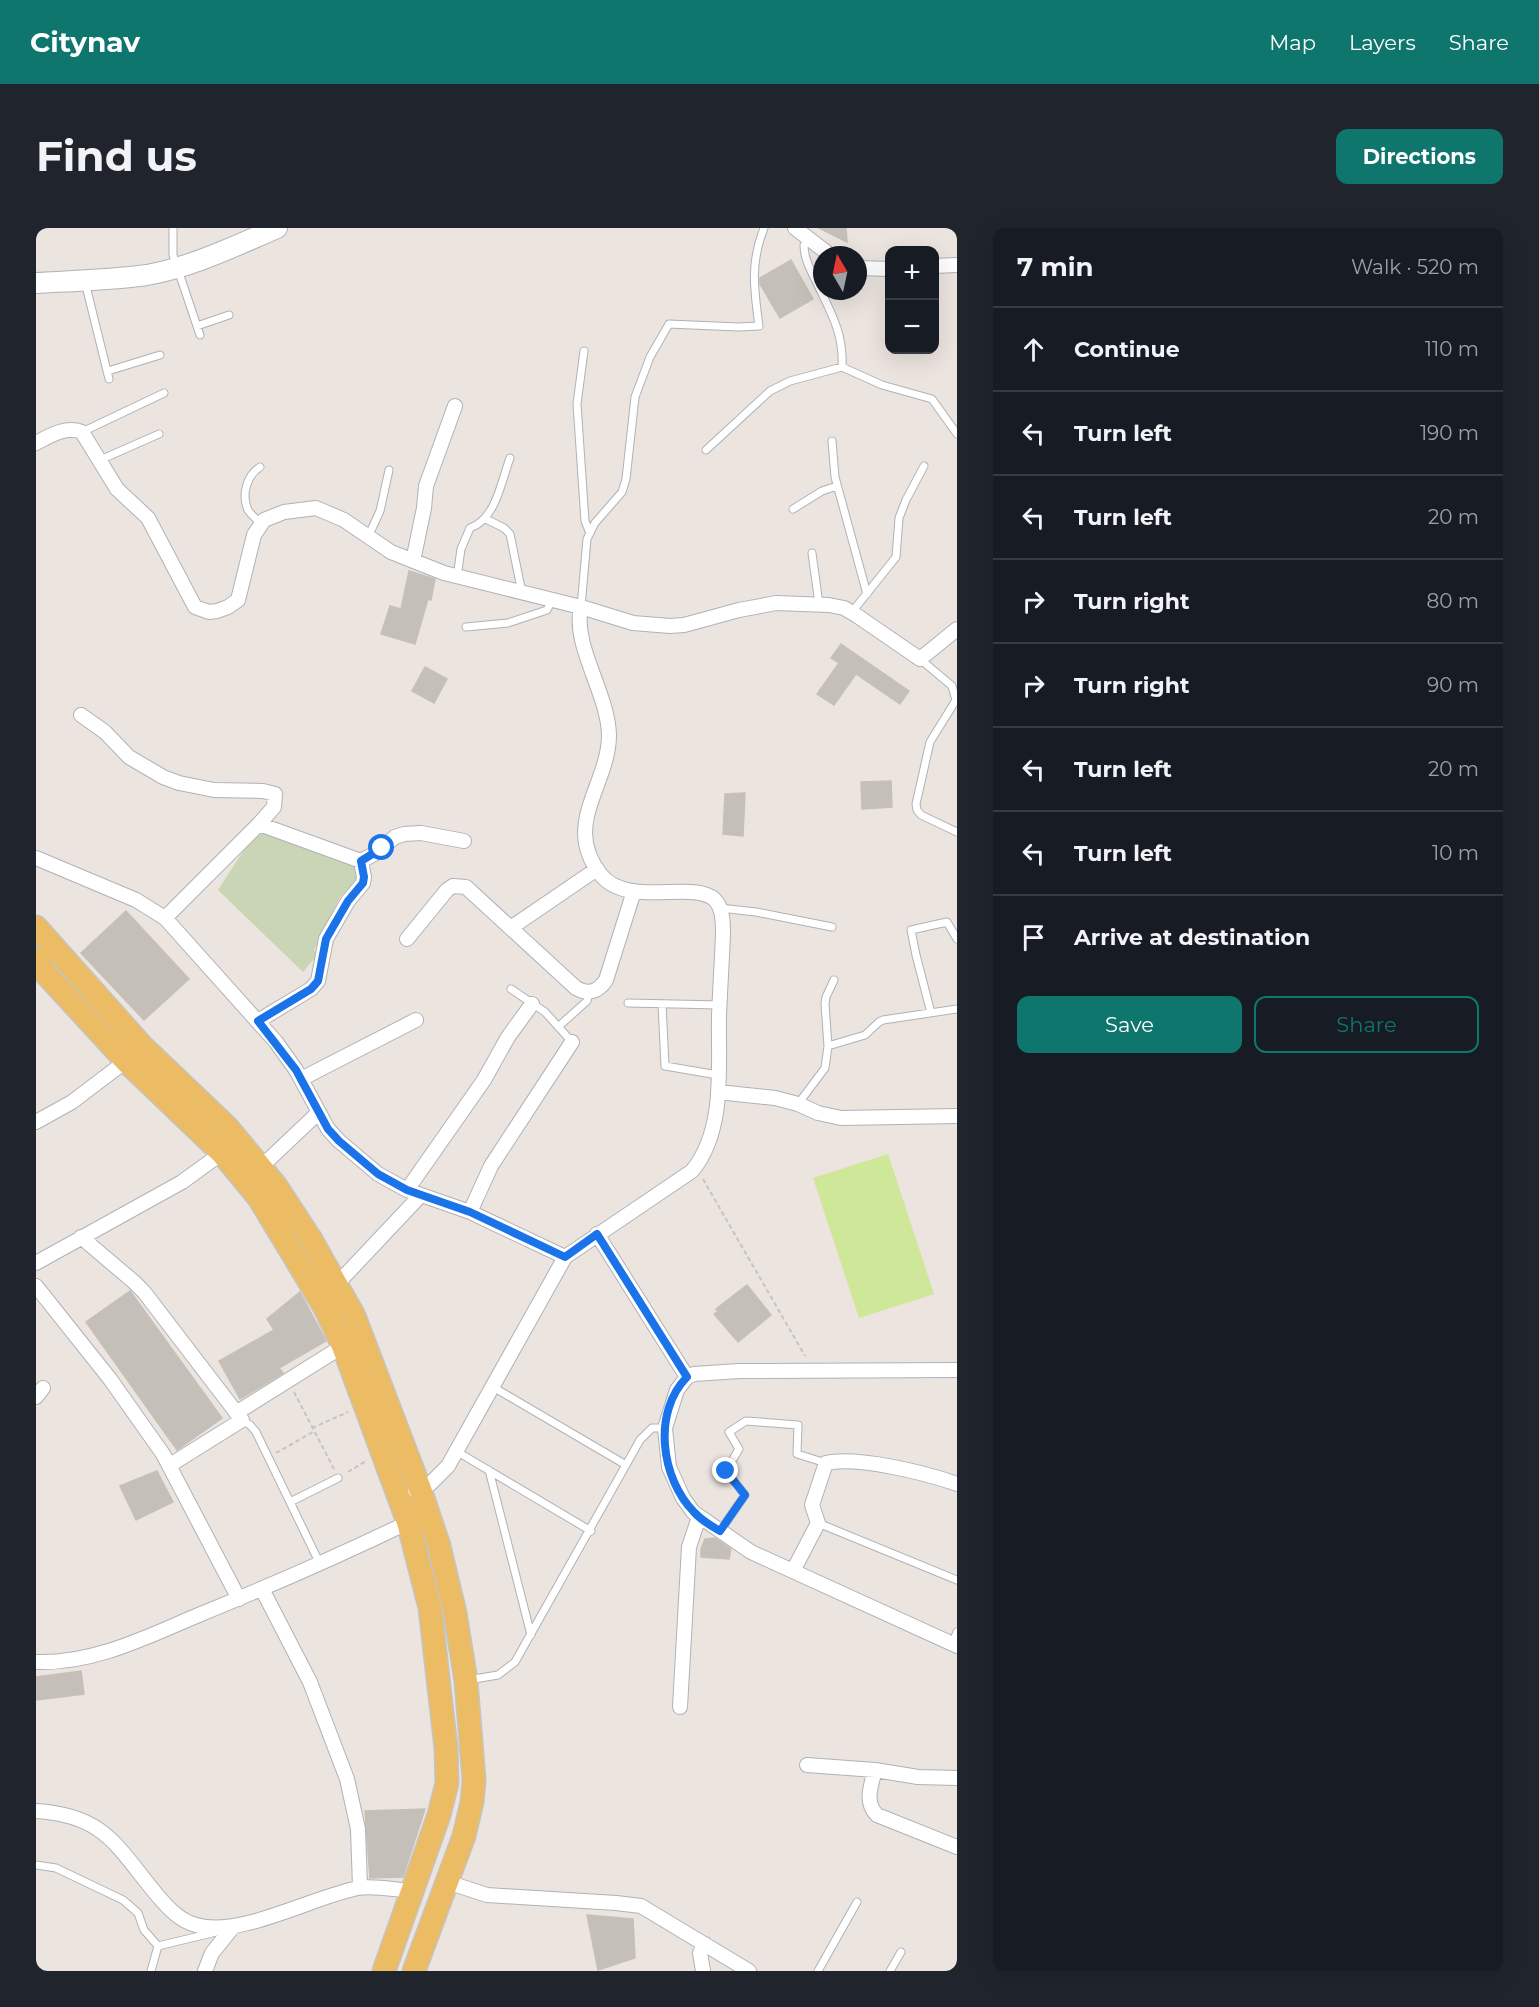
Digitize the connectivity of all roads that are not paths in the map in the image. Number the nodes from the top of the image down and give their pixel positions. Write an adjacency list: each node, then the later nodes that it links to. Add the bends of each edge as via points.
1 (173, 228): 9 (lane)
2 (277, 228): 9 (main road)
3 (764, 228): 37 (lane, via 753,268 759,326 669,324 650,357 635,397 622,492)
4 (795, 228): 5 (street)
5 (810, 241): 6 (street); 19 (lane, via 804,245 805,259 840,333)
6 (817, 246)
7 (957, 265): 8 (street)
8 (939, 266)
9 (177, 267): 12 (main road); 15 (lane)
10 (867, 268): 11 (street)
11 (885, 269)
12 (84, 280): 13 (main road); 18 (lane, via 109,375)
13 (36, 285)
14 (229, 315): 15 (lane)
15 (197, 326): 16 (lane)
16 (200, 335)
17 (584, 351): 37 (lane, via 577,404 585,521)
18 (160, 356)
19 (842, 367): 24 (lane, via 882,385 932,399); 27 (lane, via 790,381 770,391)
20 (164, 393): 22 (lane)
21 (455, 406): 40 (street, via 426,486)
22 (82, 432): 26 (street, via 60,432); 29 (street)
23 (159, 434): 29 (lane)
24 (957, 434)
25 (832, 441): 33 (lane)
26 (36, 442)
27 (706, 450)
28 (510, 458): 35 (lane)
29 (100, 460): 36 (street, via 117,489 148,518 186,593 195,607 202,610 228,608 238,600 254,535)
30 (924, 466): 43 (lane, via 899,518 896,557)
31 (260, 467): 36 (lane, via 249,476 245,494 247,507)
32 (389, 470): 38 (lane, via 380,511)
33 (837, 486): 34 (lane); 43 (lane)
34 (793, 509)
35 (486, 519): 41 (lane, via 467,534); 42 (lane, via 510,534)
36 (261, 524): 38 (street, via 273,515 316,508 344,520)
37 (589, 531): 46 (lane)
38 (368, 537): 40 (street)
39 (812, 553): 45 (lane)
40 (412, 561): 41 (street)
41 (457, 577): 42 (street)
42 (522, 593): 44 (street)
43 (867, 594): 47 (lane)
44 (552, 600): 46 (street); 48 (lane, via 541,613 507,623)
45 (819, 603): 46 (street, via 776,603 670,626 633,623); 47 (street)
46 (581, 607): 57 (street, via 578,625 604,704 609,734 585,827 589,857)
47 (852, 612): 50 (street)
48 (466, 627)
49 (957, 629): 50 (street)
50 (920, 659): 53 (lane, via 952,686 956,700 927,750 917,810)
51 (81, 715): 52 (street, via 105,732 129,757 163,777 214,790 275,794 274,807)
52 (259, 824): 56 (street); 60 (street)
53 (957, 832)
54 (464, 841): 56 (street, via 404,834)
55 (36, 858): 60 (street, via 136,900)
56 (361, 861): 77 (street, via 363,883 326,939 318,981)
57 (597, 869): 58 (street, via 615,885); 62 (street)
58 (634, 891): 59 (street, via 706,894); 69 (street, via 606,980)
59 (720, 908): 63 (lane); 73 (street)
60 (165, 918): 77 (street)
61 (36, 927): 90 (main road, via 142,1046 227,1127)
62 (512, 927): 64 (street, via 466,887 453,886); 69 (street, via 576,988)
63 (831, 927)
64 (407, 939)
65 (957, 939): 75 (lane, via 947,922 911,930)
66 (40, 972): 81 (main road)
67 (834, 980): 80 (lane, via 825,1004)
68 (512, 989): 71 (lane)
69 (589, 992): 78 (lane, via 587,1001)
70 (628, 1003): 72 (lane)
71 (532, 1004): 78 (lane); 91 (street)
72 (662, 1004): 73 (lane); 82 (lane, via 665,1066)
73 (720, 1005): 82 (street)
74 (957, 1009): 75 (lane)
75 (931, 1013): 80 (lane, via 883,1020 865,1035)
76 (416, 1020): 83 (street)
77 (258, 1021): 83 (street)
78 (559, 1026): 79 (lane)
79 (573, 1042): 92 (street, via 491,1166)
80 (828, 1046): 85 (lane, via 825,1068)
81 (126, 1061): 88 (street, via 72,1102); 89 (main road)
82 (718, 1074): 84 (street)
83 (301, 1079): 86 (street)
84 (718, 1092): 85 (street); 93 (street, via 713,1124 696,1166)
85 (798, 1104): 87 (street, via 841,1118)
86 (319, 1112): 90 (street); 91 (street, via 328,1129 353,1154 378,1174)
87 (957, 1116)
88 (36, 1122)
89 (222, 1153): 94 (street, via 182,1182); 99 (main road, via 277,1225)
90 (261, 1167): 97 (main road)
91 (414, 1193): 92 (street); 97 (street)
92 (470, 1212): 95 (street)
93 (597, 1234): 95 (street); 101 (street)
94 (81, 1237): 96 (street); 103 (street, via 144,1292)
95 (565, 1257): 102 (street)
96 (36, 1263)
97 (337, 1284): 112 (main road, via 363,1337)
98 (36, 1286): 107 (street, via 110,1379)
99 (343, 1346): 103 (street); 112 (main road, via 381,1452)
100 (957, 1370): 101 (street, via 715,1371)
101 (687, 1377): 104 (street, via 677,1390)
102 (493, 1387): 105 (street); 108 (lane)
103 (239, 1417): 107 (street); 113 (lane, via 256,1432)
104 (665, 1428): 108 (lane, via 646,1432); 115 (street, via 674,1482)
105 (456, 1451): 109 (lane); 112 (street, via 440,1475)
106 (826, 1462): 111 (street, via 873,1463); 116 (street, via 812,1505); 118 (lane, via 797,1454 798,1425 746,1421 729,1432 740,1449 726,1471 745,1495)
107 (170, 1466): 123 (street)
108 (626, 1466): 117 (lane)
109 (489, 1470): 117 (lane); 124 (lane)
110 (338, 1478): 113 (lane)
111 (957, 1484)
112 (410, 1493): 114 (main road)
113 (290, 1502): 119 (lane)
114 (418, 1517): 119 (street); 127 (main road, via 449,1585); 137 (main road, via 448,1768 444,1800)
115 (699, 1517): 118 (street); 128 (street, via 689,1547)
116 (818, 1523): 120 (street); 121 (lane)
117 (591, 1531): 124 (lane)
118 (720, 1531): 120 (street, via 751,1552)
119 (320, 1564): 122 (street)
120 (793, 1571): 125 (street)
121 (957, 1580)
122 (262, 1589): 123 (street); 136 (street, via 310,1682 347,1779 358,1829)
123 (239, 1599): 126 (street, via 100,1654)
124 (531, 1635): 127 (lane, via 507,1670)
125 (955, 1641)
126 (36, 1662)
127 (466, 1681): 135 (main road, via 474,1780 472,1802)
128 (680, 1707)
129 (807, 1765): 130 (street)
130 (875, 1770): 131 (street); 133 (street, via 869,1802 877,1815)
131 (957, 1778)
132 (36, 1810): 139 (street, via 68,1815 104,1834 180,1918 209,1928)
133 (957, 1847)
134 (36, 1865): 141 (lane, via 56,1868 123,1900 135,1909 144,1930)
135 (447, 1882): 140 (street, via 487,1895 641,1906); 146 (main road)
136 (360, 1887): 137 (street); 139 (street)
137 (412, 1891): 145 (main road)
138 (857, 1902): 149 (lane)
139 (233, 1928): 141 (lane); 144 (street, via 212,1953)
140 (705, 1944): 147 (street, via 700,1953); 148 (street)
141 (158, 1946): 143 (lane)
142 (901, 1952): 150 (lane)
143 (151, 1971)
144 (205, 1971)
145 (384, 1971)
146 (414, 1971)
147 (703, 1971)
148 (750, 1971)
149 (818, 1971)
150 (890, 1971)

